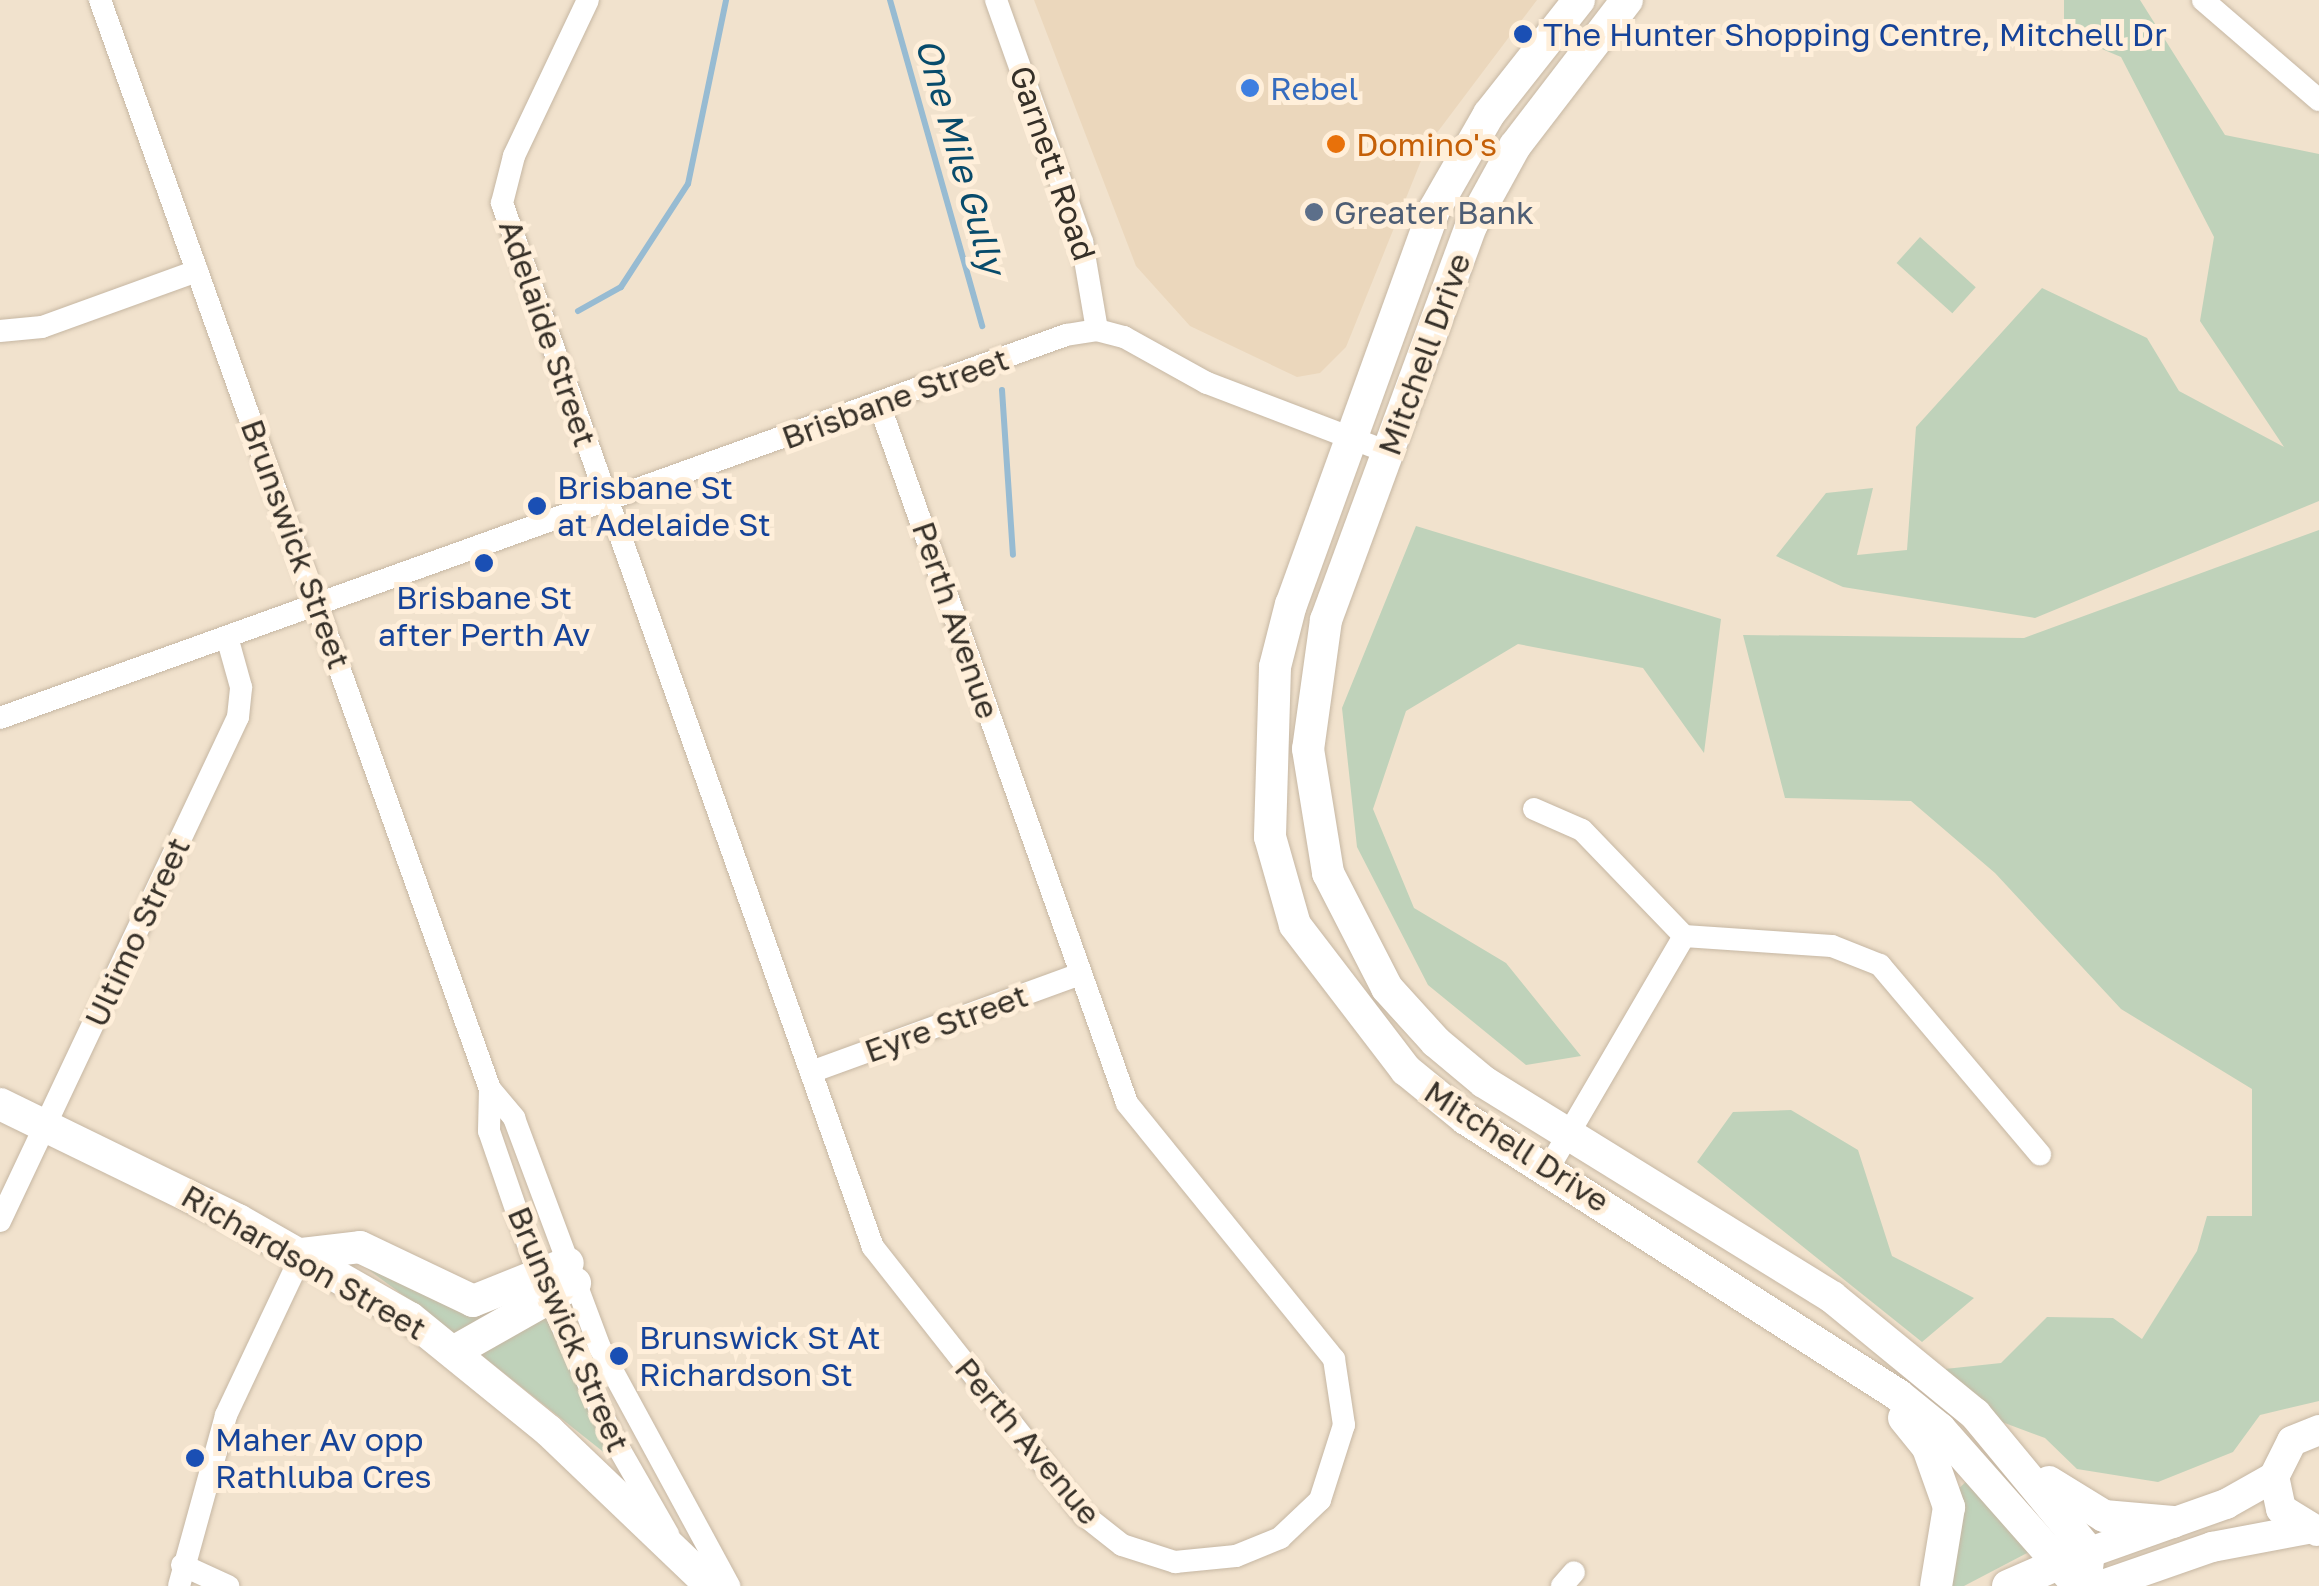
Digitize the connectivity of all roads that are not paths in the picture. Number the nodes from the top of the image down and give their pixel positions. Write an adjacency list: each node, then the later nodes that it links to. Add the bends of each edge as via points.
1 (100, 0): 8 (street, Brunswick Street)
2 (588, 0): 14 (street, Adelaide Street, via 514,156 502,203)
3 (996, 0): 9 (street, Garnett Road, via 1082,242)
4 (1579, 0): 12 (main road, Mitchell Drive, via 1464,151 1409,271)
5 (1627, 0): 13 (main road, Mitchell Drive, via 1488,192)
6 (2203, 0): 7 (street)
7 (2319, 100)
8 (197, 271): 10 (street, via 42,327); 15 (street, Brunswick Street)
9 (1097, 330): 11 (street, Brisbane Street); 12 (street)
10 (0, 331)
11 (880, 404): 14 (street, Brisbane Street); 20 (street, Perth Avenue)
12 (1350, 438): 13 (street); 26 (main road, Mitchell Drive, via 1275,668 1270,837 1295,924 1351,1006 1406,1070)
13 (1388, 452): 24 (main road, Mitchell Drive, via 1326,620 1312,686 1313,809 1328,874 1387,988 1436,1042)
14 (608, 502): 15 (street, Brisbane Street); 21 (street, Perth Avenue)
15 (319, 606): 16 (street, Brisbane Street); 29 (street, Brunswick Street, via 490,1089 489,1131)
16 (227, 637): 17 (street, Brisbane Street); 23 (street, Ultimo Street, via 241,688 238,717)
17 (0, 718)
18 (1534, 810): 19 (street, via 1582,830)
19 (1684, 936): 24 (street); 25 (street, via 1832,946 1880,965)
20 (1080, 974): 21 (street, Eyre Street); 21 (street, Perth Avenue, via 1142,1128 1302,1312 1343,1389 1338,1459 1320,1500 1280,1538 1236,1556 1175,1562 1122,1545 1084,1515 874,1247)
21 (811, 1072)
22 (0, 1104): 23 (main road, Richardson Street)
23 (45, 1126): 27 (street, Ultimo Street); 28 (main road, Richardson Street)
24 (1568, 1135): 26 (street); 33 (main road, Mitchell Drive, via 1832,1297 1934,1376)
25 (2040, 1154)
26 (1548, 1170): 31 (main road, Mitchell Drive)
27 (0, 1221)
28 (302, 1254): 29 (main road, via 360,1247 473,1302); 30 (main road, Richardson Street); 39 (street, via 226,1415)
29 (558, 1280): 30 (main road); 38 (street, Brunswick Street, via 613,1438); 43 (street, Brunswick Street)
30 (455, 1351): 38 (main road, Richardson Street)
31 (1846, 1356): 40 (main road, Mitchell Drive, via 1940,1430); 44 (main road, via 1912,1426 1940,1475 1950,1539)
32 (2319, 1430): 34 (street, via 2292,1441)
33 (2010, 1451): 35 (main road, via 2104,1516); 37 (main road, Mitchell Drive)
34 (2274, 1477): 35 (street); 36 (street, via 2281,1508)
35 (2172, 1522): 37 (street)
36 (2313, 1530): 46 (street, via 2212,1547)
37 (2089, 1552): 40 (main road)
38 (682, 1558): 42 (main road, Richardson Street)
39 (181, 1576): 41 (street)
40 (2074, 1579): 45 (main road)
41 (228, 1586)
42 (711, 1586)
43 (729, 1586)
44 (1936, 1586)
45 (2008, 1586)
46 (2100, 1586)

